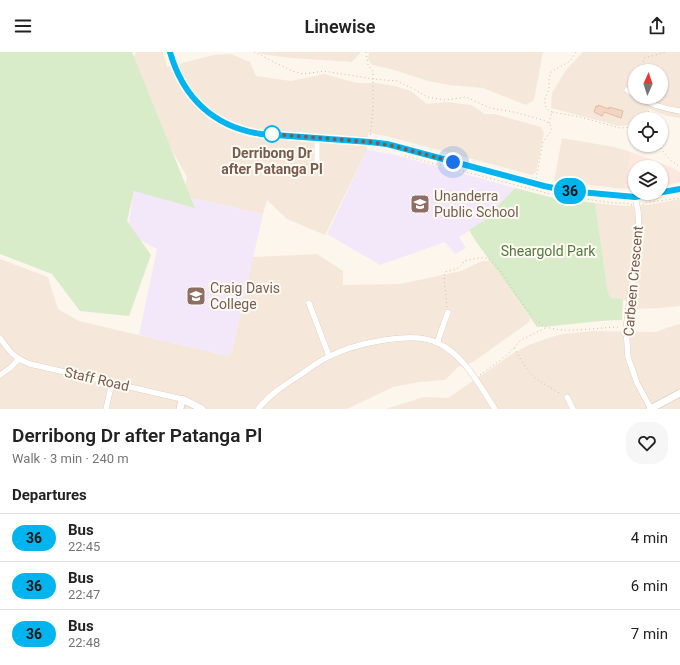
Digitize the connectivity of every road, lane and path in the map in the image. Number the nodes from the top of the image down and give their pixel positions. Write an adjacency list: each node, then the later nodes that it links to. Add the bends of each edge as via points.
1 (170, 52): 14 (street, via 188,92 200,106 219,120 248,132)
2 (254, 52): 7 (path, via 303,74 324,70)
3 (366, 52): 7 (path, via 368,65 373,71)
4 (576, 52): 10 (path, via 570,60 551,72 549,90 545,98 548,110)
5 (667, 52): 6 (path, via 644,58)
6 (643, 64)
7 (373, 80): 12 (path, via 397,81 427,97 445,100 466,97 490,108 514,112); 15 (path)
8 (652, 104): 9 (street); 11 (path)
9 (680, 111)
10 (552, 112): 12 (path); 13 (path, via 620,128)
11 (648, 112)
12 (549, 123): 19 (path, via 550,131 543,142 537,166)
13 (628, 127)
14 (317, 138): 15 (street); 17 (street)
15 (370, 142): 19 (street, via 394,146)
16 (664, 152): 18 (path)
17 (317, 166)
18 (680, 166)
19 (536, 184): 22 (street, via 569,191)
20 (679, 191): 21 (street)
21 (668, 192)
22 (628, 196)
23 (636, 200): 27 (street, Carbeen Crescent, via 639,231)
24 (309, 303): 31 (street)
25 (448, 312): 26 (path, via 445,272 459,268 464,261 485,258 491,261 531,315); 29 (street)
26 (547, 327): 27 (path, via 563,330); 30 (path, via 521,340)
27 (626, 328): 45 (street, Carbeen Crescent, via 631,369)
28 (0, 338): 32 (street, Staff Road, via 10,353)
29 (437, 343): 31 (street, via 411,338 393,339 361,345); 34 (street, via 455,354)
30 (514, 348): 34 (path); 37 (path, via 536,379)
31 (329, 356): 42 (street, via 270,395)
32 (19, 359): 33 (street); 35 (street, Staff Road, via 30,364)
33 (0, 375)
34 (474, 379): 43 (street)
35 (112, 382): 38 (street, Staff Road); 39 (street)
36 (680, 393): 45 (street)
37 (567, 398): 44 (street)
38 (182, 399): 40 (street); 41 (street, Staff Road)
39 (106, 409)
40 (180, 409)
41 (202, 409)
42 (258, 409)
43 (495, 409)
44 (573, 409)
45 (650, 409)

